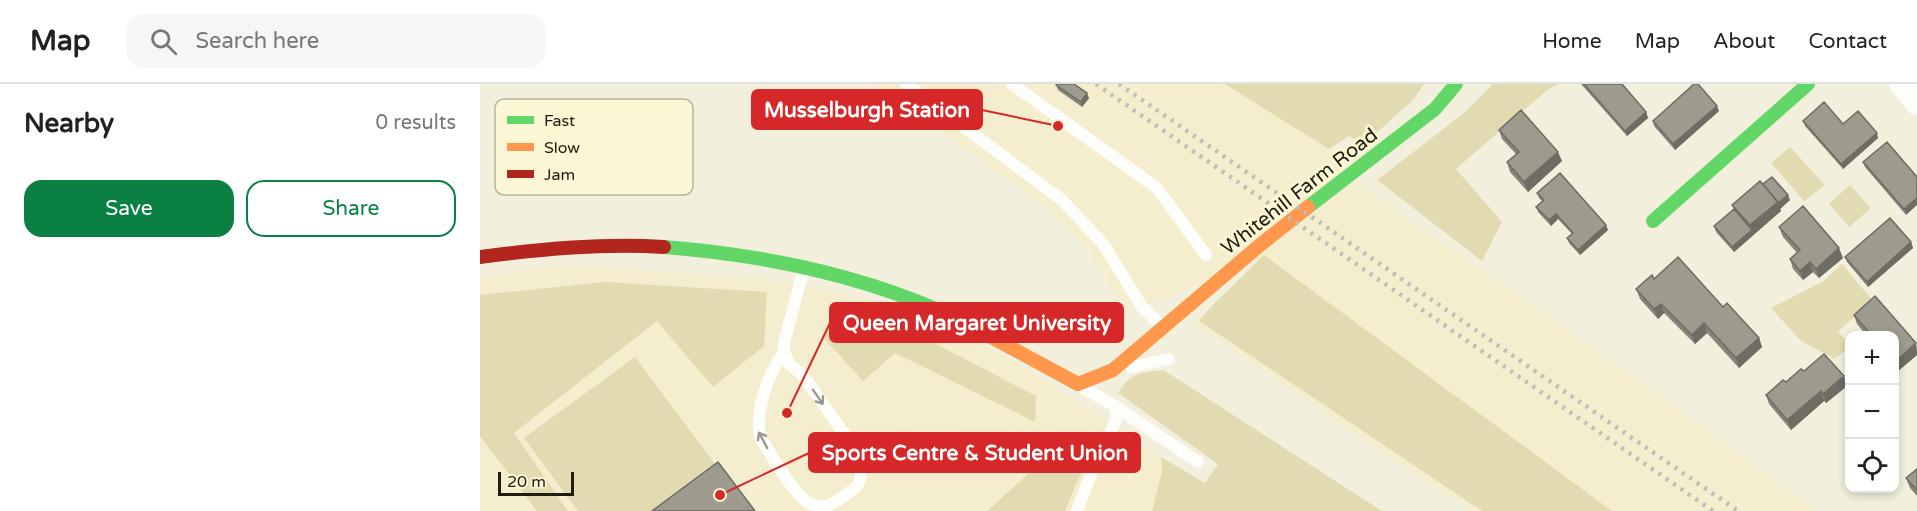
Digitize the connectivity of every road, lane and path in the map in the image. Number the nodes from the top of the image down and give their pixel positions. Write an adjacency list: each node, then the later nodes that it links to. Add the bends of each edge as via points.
1 (906, 84): 11 (lane, via 1062,200 1104,245 1142,307)
2 (1012, 84): 8 (lane, via 1157,188)
3 (1456, 84): 11 (street, Whitehill Farm Road, via 1435,109 1260,245)
4 (1808, 84): 7 (street)
5 (1902, 84): 6 (street)
6 (1917, 103)
7 (1653, 221)
8 (1206, 255)
9 (480, 257): 10 (street, via 571,246 664,246)
10 (804, 266): 12 (lane); 15 (street, via 933,308)
11 (1164, 327): 14 (street, Whitehill Farm Road)
12 (784, 351): 12 (lane, one-way to 12, via 789,364 802,374 857,452 861,474 857,486 832,506 809,503 798,495 758,430 768,381)
13 (1168, 360): 14 (lane)
14 (1113, 370): 15 (street, Whitehill Farm Road)
15 (1078, 384): 16 (lane)
16 (1115, 405): 17 (lane); 18 (lane, via 1117,418)
17 (1198, 462)
18 (1077, 511)

